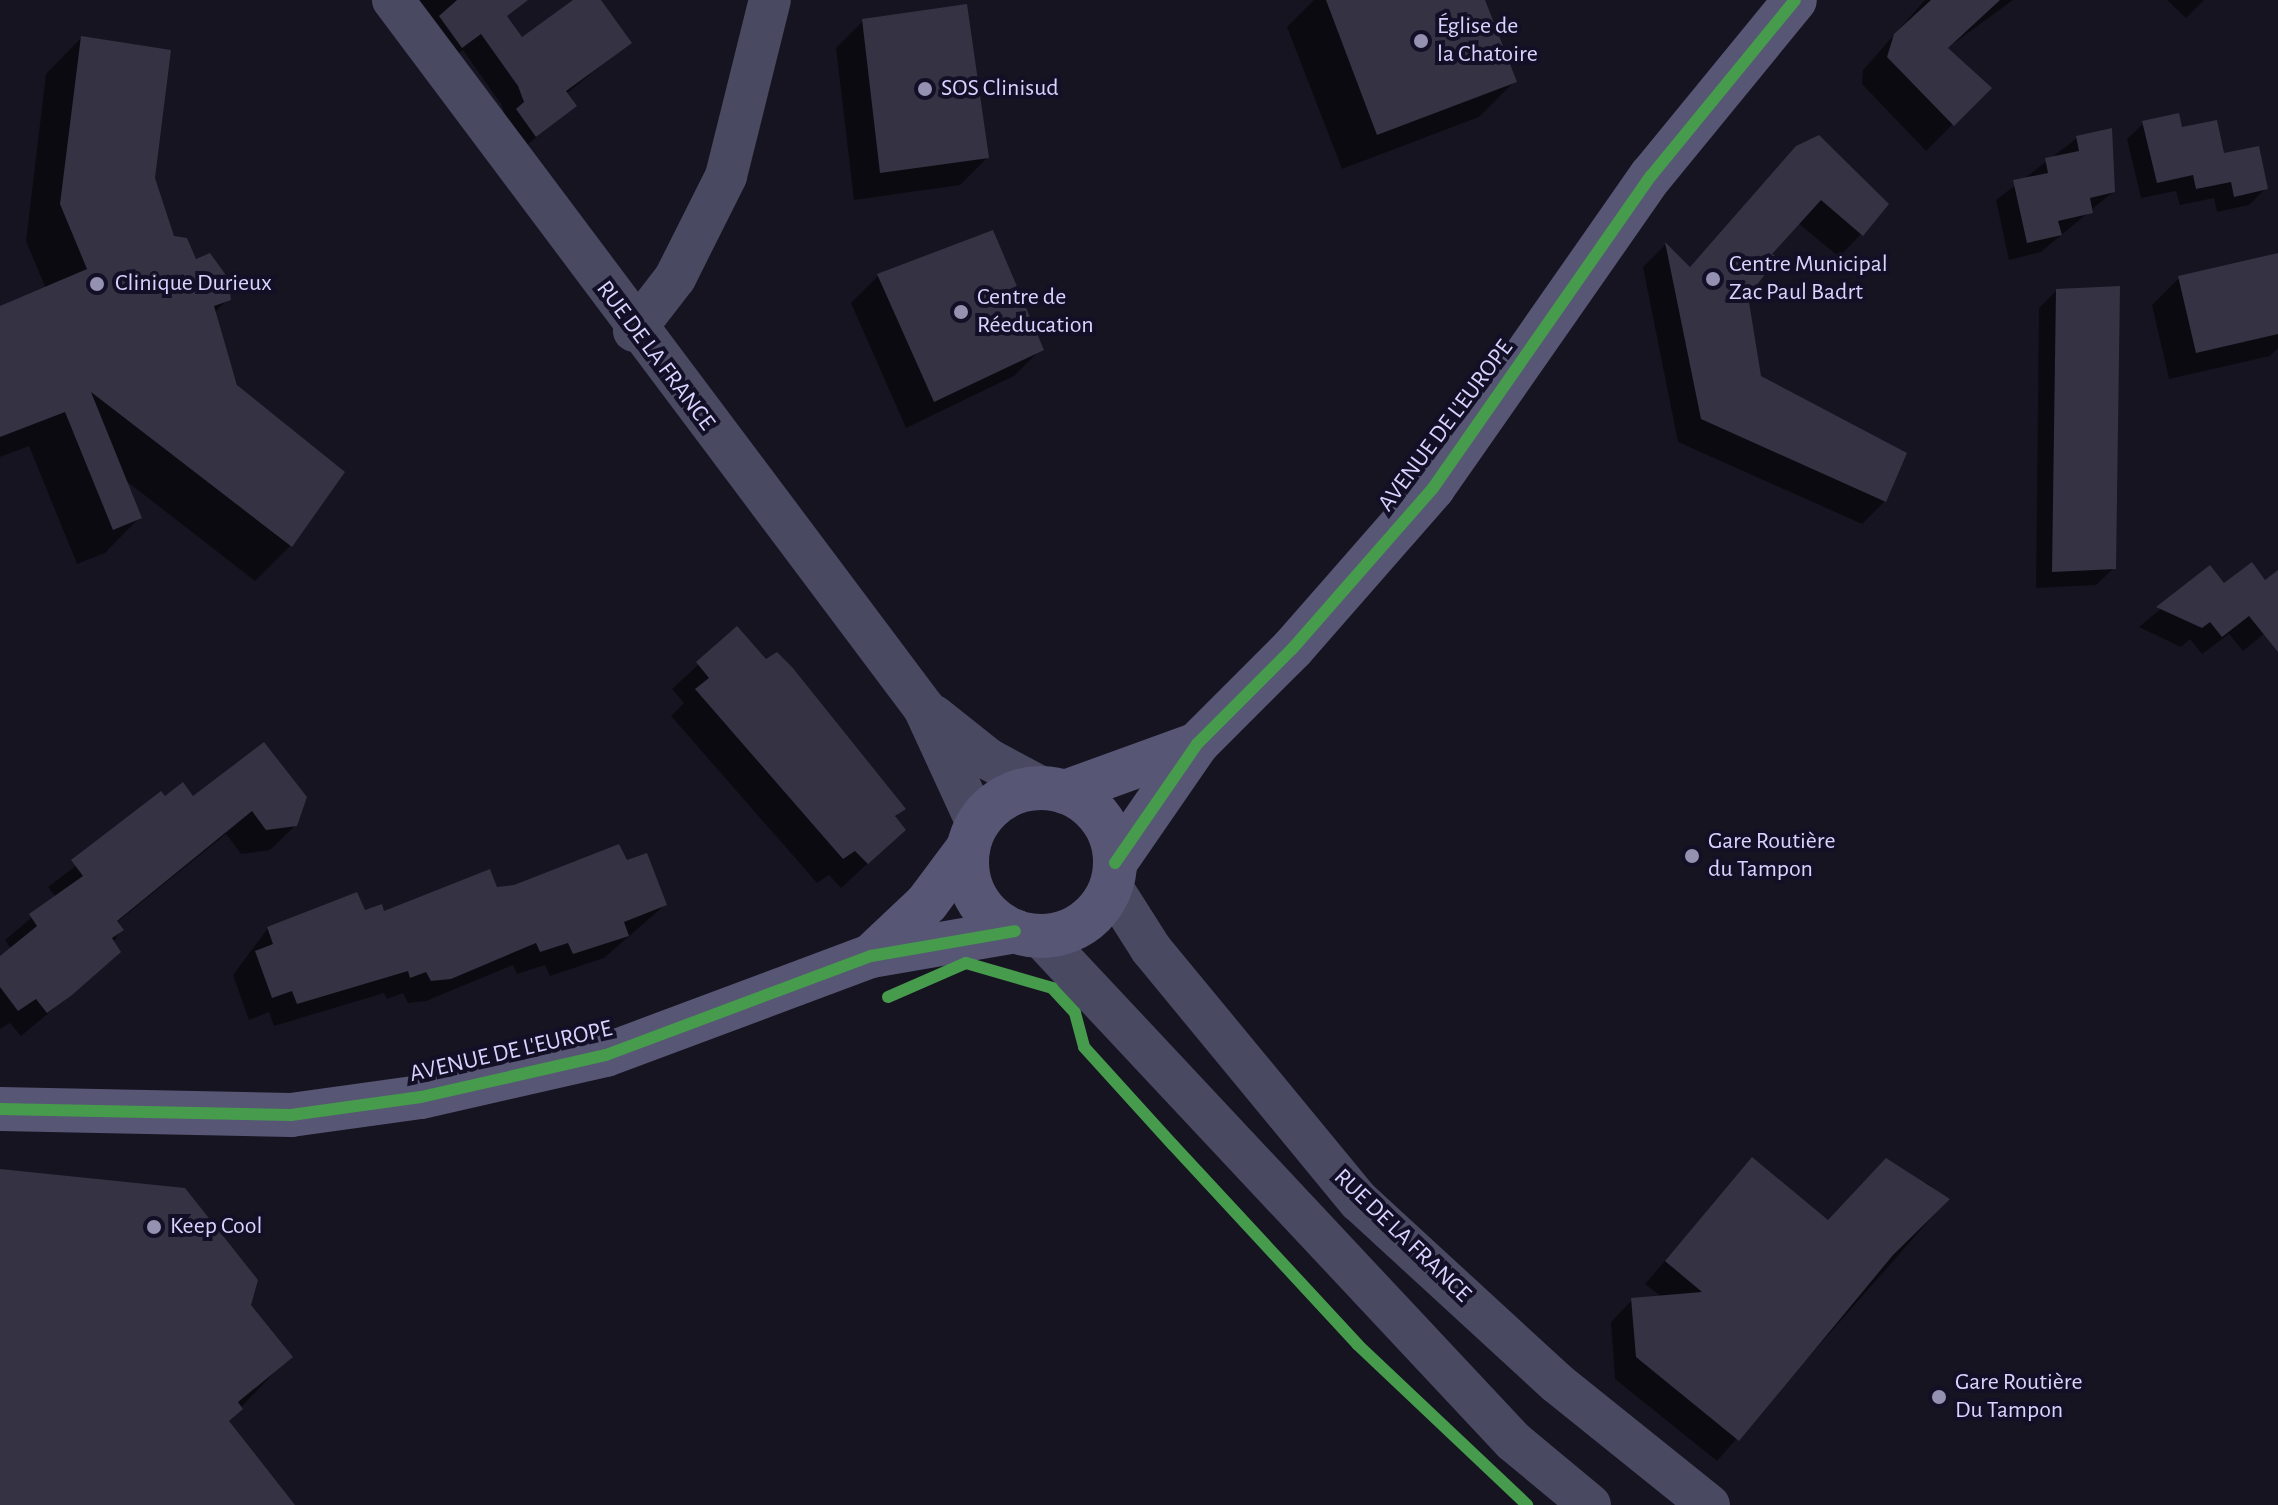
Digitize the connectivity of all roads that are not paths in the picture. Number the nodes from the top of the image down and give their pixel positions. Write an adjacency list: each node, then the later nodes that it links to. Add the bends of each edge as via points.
1 (393, 0): 4 (street, RUE DE LA FRANCE)
2 (770, 0): 4 (street, via 726,176 675,278)
3 (1795, 0): 6 (street, AVENUE DE L'EUROPE, via 1651,176 1433,488 1293,648)
4 (634, 331): 5 (street, RUE DE LA FRANCE)
5 (924, 708): 7 (street, RUE DE LA FRANCE, via 988,759); 8 (street, RUE DE LA FRANCE)
6 (1197, 744): 7 (street, AVENUE DE L'EUROPE); 9 (street, AVENUE DE L'EUROPE)
7 (1054, 790): 8 (street, via 1005,797); 9 (street, via 1102,820)
8 (972, 836): 10 (street, via 972,888 982,906); 11 (street, AVENUE DE L'EUROPE, via 927,903)
9 (1113, 875): 10 (street, via 1083,922); 14 (street, RUE DE LA FRANCE, via 1151,949 1359,1201 1557,1383)
10 (1027, 933): 11 (street, AVENUE DE L'EUROPE); 13 (street, via 1513,1441)
11 (871, 956): 12 (street, AVENUE DE L'EUROPE, via 606,1055 421,1097 291,1115)
12 (0, 1109)
13 (1590, 1505)
14 (1709, 1505)

